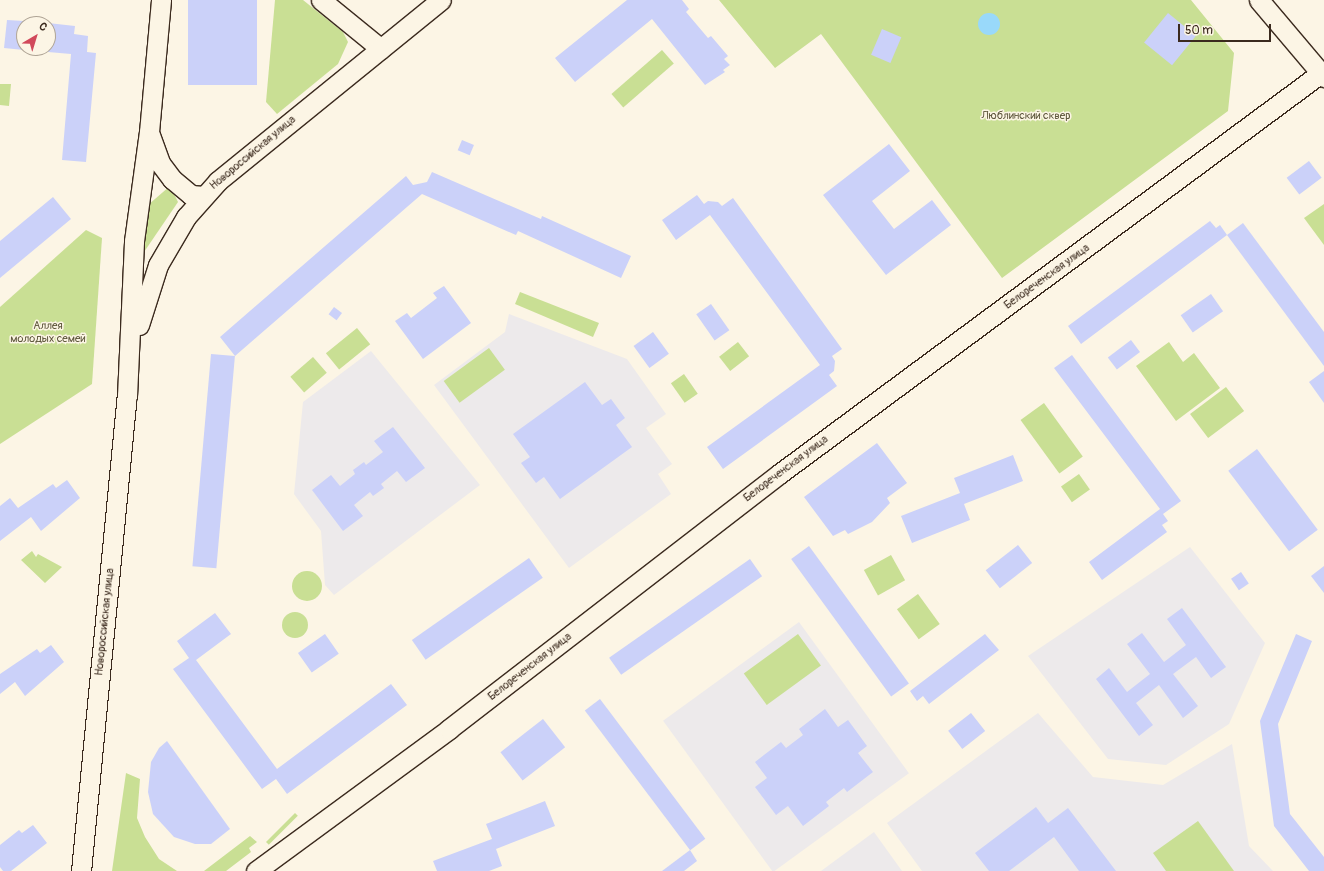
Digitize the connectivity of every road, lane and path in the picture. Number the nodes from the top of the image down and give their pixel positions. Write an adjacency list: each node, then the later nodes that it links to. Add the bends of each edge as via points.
1 (161, 0): 7 (street, Новороссийская улица)
2 (321, 0): 5 (street)
3 (441, 0): 5 (street, Новороссийская улица)
4 (1259, 0): 6 (street)
5 (381, 49): 8 (street, Новороссийская улица, via 248,155)
6 (1322, 75): 11 (street, Белореченская улица, via 785,469 449,729)
7 (149, 132): 8 (street, via 160,163 172,179 191,195); 9 (street, Новороссийская улица, via 134,241)
8 (204, 196): 9 (street, Новороссийская улица, via 186,217 158,265 143,309)
9 (129, 373): 10 (street, Новороссийская улица)
10 (81, 871)
11 (256, 871)

